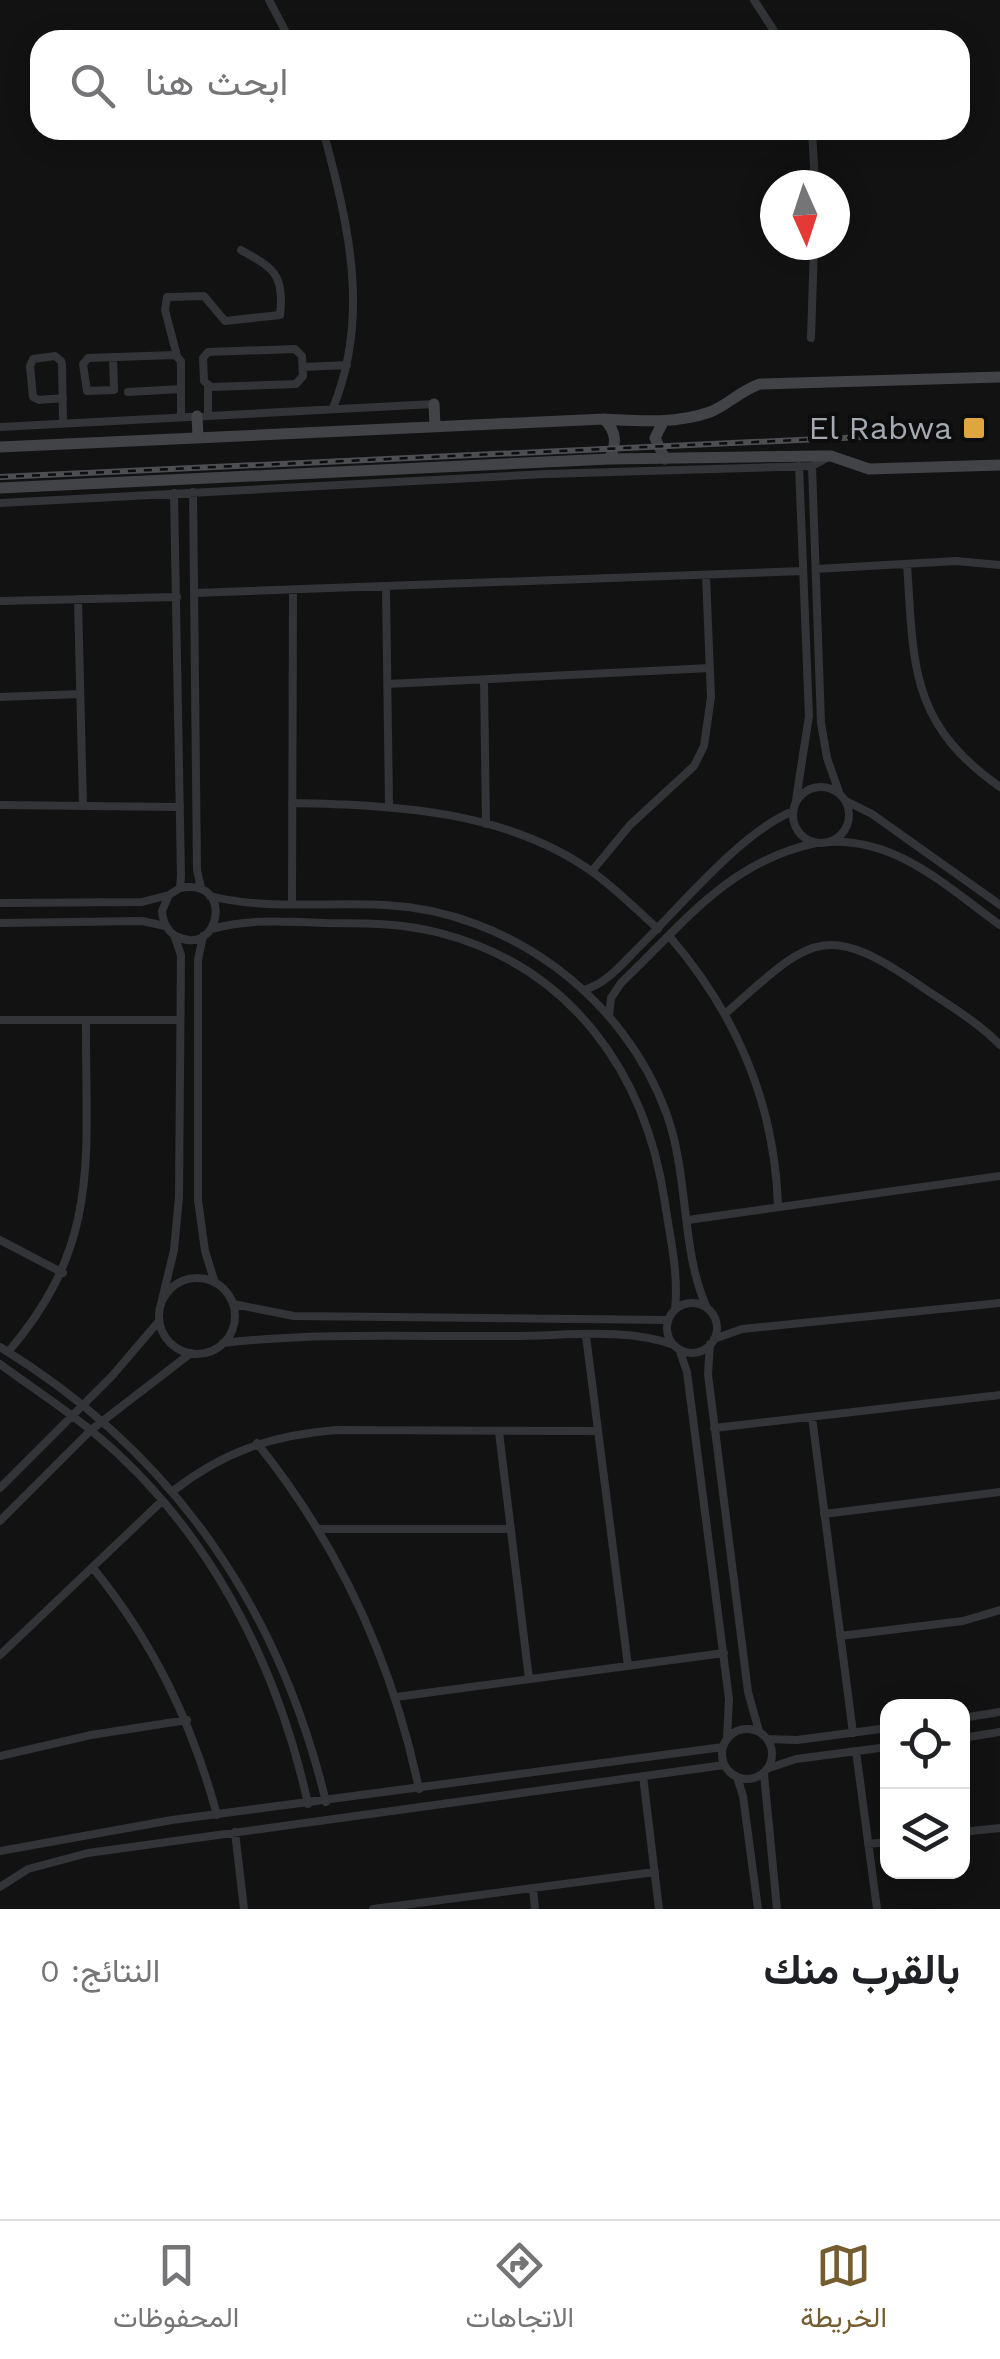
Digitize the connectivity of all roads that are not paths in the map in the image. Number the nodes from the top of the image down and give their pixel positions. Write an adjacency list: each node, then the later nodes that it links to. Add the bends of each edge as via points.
1 (269, 0): 3 (street)
2 (754, 0): 4 (street)
3 (285, 30)
4 (774, 30)
5 (325, 140): 13 (street, via 354,290)
6 (813, 140): 7 (street)
7 (814, 170)
8 (240, 250): 11 (street, via 276,273 280,315 226,321 204,296 168,296 164,310)
9 (814, 260): 10 (street)
10 (811, 338)
11 (177, 356): 12 (street); 17 (street)
12 (113, 357): 12 (street, via 114,390 89,392 85,360)
13 (347, 365): 14 (street); 21 (street)
14 (303, 367): 16 (street, via 296,384); 16 (street, via 293,349 210,352 203,361)
15 (1000, 376): 25 (main road, via 760,384 715,410)
16 (208, 386): 22 (street)
17 (181, 389): 18 (street); 23 (street)
18 (128, 392)
19 (63, 398): 19 (street, via 62,360 33,359 33,397); 26 (street)
20 (434, 404): 21 (street); 28 (main road)
21 (333, 408): 22 (street)
22 (203, 415): 23 (street); 29 (main road)
23 (181, 416): 26 (street)
24 (604, 420): 25 (main road); 28 (main road); 33 (main road, via 615,434)
25 (663, 422): 32 (main road, via 655,438)
26 (64, 423): 27 (street)
27 (0, 426)
28 (434, 426): 29 (main road)
29 (198, 438): 30 (main road)
30 (0, 447)
31 (831, 456): 32 (main road); 34 (main road, via 869,469); 36 (street)
32 (665, 458): 33 (main road)
33 (609, 459): 37 (main road)
34 (1000, 465)
35 (798, 466): 36 (street); 38 (street); 46 (street)
36 (812, 466): 45 (street)
37 (0, 488)
38 (193, 492): 39 (street); 41 (street)
39 (174, 493): 40 (street); 42 (street)
40 (0, 503)
41 (194, 544): 42 (street); 50 (street)
42 (175, 546): 51 (street)
43 (907, 564): 44 (street); 45 (street); 59 (street, via 913,654 926,704 952,746)
44 (1000, 565)
45 (816, 568): 60 (street, via 821,723)
46 (803, 571): 47 (street); 61 (street, via 809,716)
47 (706, 575): 48 (street); 54 (street)
48 (386, 588): 49 (street); 56 (street)
49 (292, 590): 50 (street); 63 (street)
50 (194, 593): 74 (street)
51 (177, 597): 52 (street); 67 (street)
52 (78, 600): 53 (street); 57 (street)
53 (0, 601)
54 (710, 668): 55 (street); 72 (street, via 710,720 699,757)
55 (484, 680): 56 (street); 69 (street)
56 (388, 684): 65 (street)
57 (80, 694): 58 (street); 66 (street)
58 (0, 697)
59 (1000, 787)
60 (838, 792): 61 (street, via 820,786); 62 (street)
61 (796, 800): 68 (street)
62 (846, 801): 70 (street, via 848,825); 79 (street)
63 (292, 803): 65 (street); 77 (street)
64 (0, 805): 66 (street)
65 (388, 805): 69 (street)
66 (83, 806): 67 (street)
67 (180, 807): 73 (street)
68 (793, 811): 71 (street, via 796,828); 84 (street, via 759,831)
69 (486, 824): 72 (street)
70 (830, 842): 71 (street); 81 (street, via 888,849)
71 (816, 843): 87 (street, via 750,865)
72 (592, 872): 84 (street)
73 (180, 888): 74 (street); 75 (street)
74 (201, 888): 76 (street)
75 (169, 896): 78 (street); 82 (street, via 162,911)
76 (210, 896): 77 (street); 83 (street, via 216,906)
77 (292, 902): 88 (street, via 390,905 455,917 516,942)
78 (0, 903)
79 (1000, 906)
80 (0, 923): 82 (street, via 142,920)
81 (1000, 925)
82 (166, 927): 85 (street)
83 (212, 928): 86 (street); 107 (street, via 245,922 411,927 494,953 544,984 606,1046 647,1122 664,1198)
84 (658, 929): 88 (street, via 604,981)
85 (174, 935): 86 (street); 93 (street, via 181,955)
86 (203, 936): 96 (street)
87 (670, 937): 89 (street); 90 (street, via 615,990)
88 (584, 990): 90 (street)
89 (726, 1013): 94 (street, via 790,958 837,944 870,952 896,968); 98 (street, via 767,1117)
90 (608, 1016): 99 (street, via 642,1062 666,1113)
91 (0, 1020): 92 (street)
92 (86, 1020): 93 (street); 101 (street, via 85,1184)
93 (179, 1020): 95 (street)
94 (1000, 1045)
95 (179, 1125): 96 (street); 103 (street, via 178,1224)
96 (198, 1126): 102 (street, via 199,1217)
97 (1000, 1176): 98 (street)
98 (778, 1207): 99 (street)
99 (688, 1220): 106 (street)
100 (0, 1240): 101 (street)
101 (62, 1273): 114 (street, via 40,1313)
102 (215, 1283): 103 (street, via 188,1279); 105 (street)
103 (162, 1300): 109 (street)
104 (1000, 1303): 111 (street, via 742,1329)
105 (233, 1304): 108 (street, via 294,1316); 112 (street, via 234,1325)
106 (707, 1308): 107 (street, via 694,1303); 111 (street, via 716,1325)
107 (676, 1309): 108 (street)
108 (668, 1320): 113 (street)
109 (159, 1321): 115 (street, via 167,1340); 118 (street)
110 (586, 1336): 112 (street, via 304,1336); 113 (street, via 638,1337); 124 (street)
111 (712, 1341): 113 (street, via 699,1351); 122 (street, via 707,1366)
112 (223, 1343): 115 (street)
113 (676, 1347): 138 (street, via 687,1372)
114 (4, 1350): 118 (street)
115 (191, 1354): 121 (street)
116 (0, 1364): 119 (street)
117 (1000, 1394): 120 (street)
118 (85, 1404): 119 (street); 121 (street)
119 (72, 1417): 123 (street); 127 (street)
120 (812, 1417): 122 (street); 131 (street)
121 (103, 1420): 123 (street); 128 (street)
122 (714, 1428): 147 (street, via 748,1692)
123 (91, 1430): 130 (street); 132 (street)
124 (598, 1431): 125 (street); 140 (street)
125 (499, 1432): 126 (street, via 336,1430); 134 (street)
126 (257, 1442): 128 (street); 133 (street)
127 (0, 1488)
128 (173, 1491): 161 (street, via 240,1584 275,1650)
129 (1000, 1492): 131 (street)
130 (162, 1501): 135 (street); 162 (street, via 229,1594 263,1661)
131 (824, 1514): 137 (street)
132 (0, 1521)
133 (319, 1529): 134 (street); 142 (street, via 359,1604)
134 (511, 1529): 141 (street)
135 (93, 1568): 139 (street); 145 (street, via 149,1646)
136 (1000, 1610): 137 (street)
137 (840, 1636): 149 (street)
138 (724, 1653): 140 (street); 152 (street, via 731,1712)
139 (0, 1655)
140 (628, 1666): 141 (street)
141 (529, 1679): 142 (street)
142 (396, 1697): 160 (street)
143 (1000, 1712): 144 (street)
144 (970, 1717)
145 (187, 1720): 155 (street); 163 (street)
146 (880, 1729): 149 (street)
147 (759, 1732): 151 (street); 152 (street, via 742,1729)
148 (1000, 1732): 150 (street)
149 (853, 1733): 151 (street)
150 (970, 1737)
151 (768, 1739): 157 (street)
152 (725, 1743): 156 (street); 160 (street)
153 (880, 1748): 154 (street)
154 (856, 1752): 157 (street, via 789,1760); 168 (street)
155 (0, 1756)
156 (724, 1764): 158 (street); 159 (street)
157 (766, 1771): 159 (street); 179 (street)
158 (643, 1776): 166 (street); 170 (street)
159 (736, 1777): 178 (street)
160 (419, 1788): 161 (street)
161 (326, 1802): 162 (street)
162 (308, 1804): 163 (street)
163 (217, 1815): 169 (street)
164 (1000, 1828): 165 (street)
165 (970, 1831)
166 (235, 1832): 171 (street, via 50,1861); 174 (street)
167 (880, 1843): 168 (street)
168 (868, 1844): 180 (street)
169 (0, 1851)
170 (655, 1872): 172 (street); 177 (street)
171 (0, 1888)
172 (533, 1888): 173 (street); 176 (street)
173 (437, 1905): 175 (street)
174 (244, 1909)
175 (373, 1909)
176 (535, 1909)
177 (660, 1909)
178 (758, 1909)
179 (777, 1909)
180 (877, 1909)

